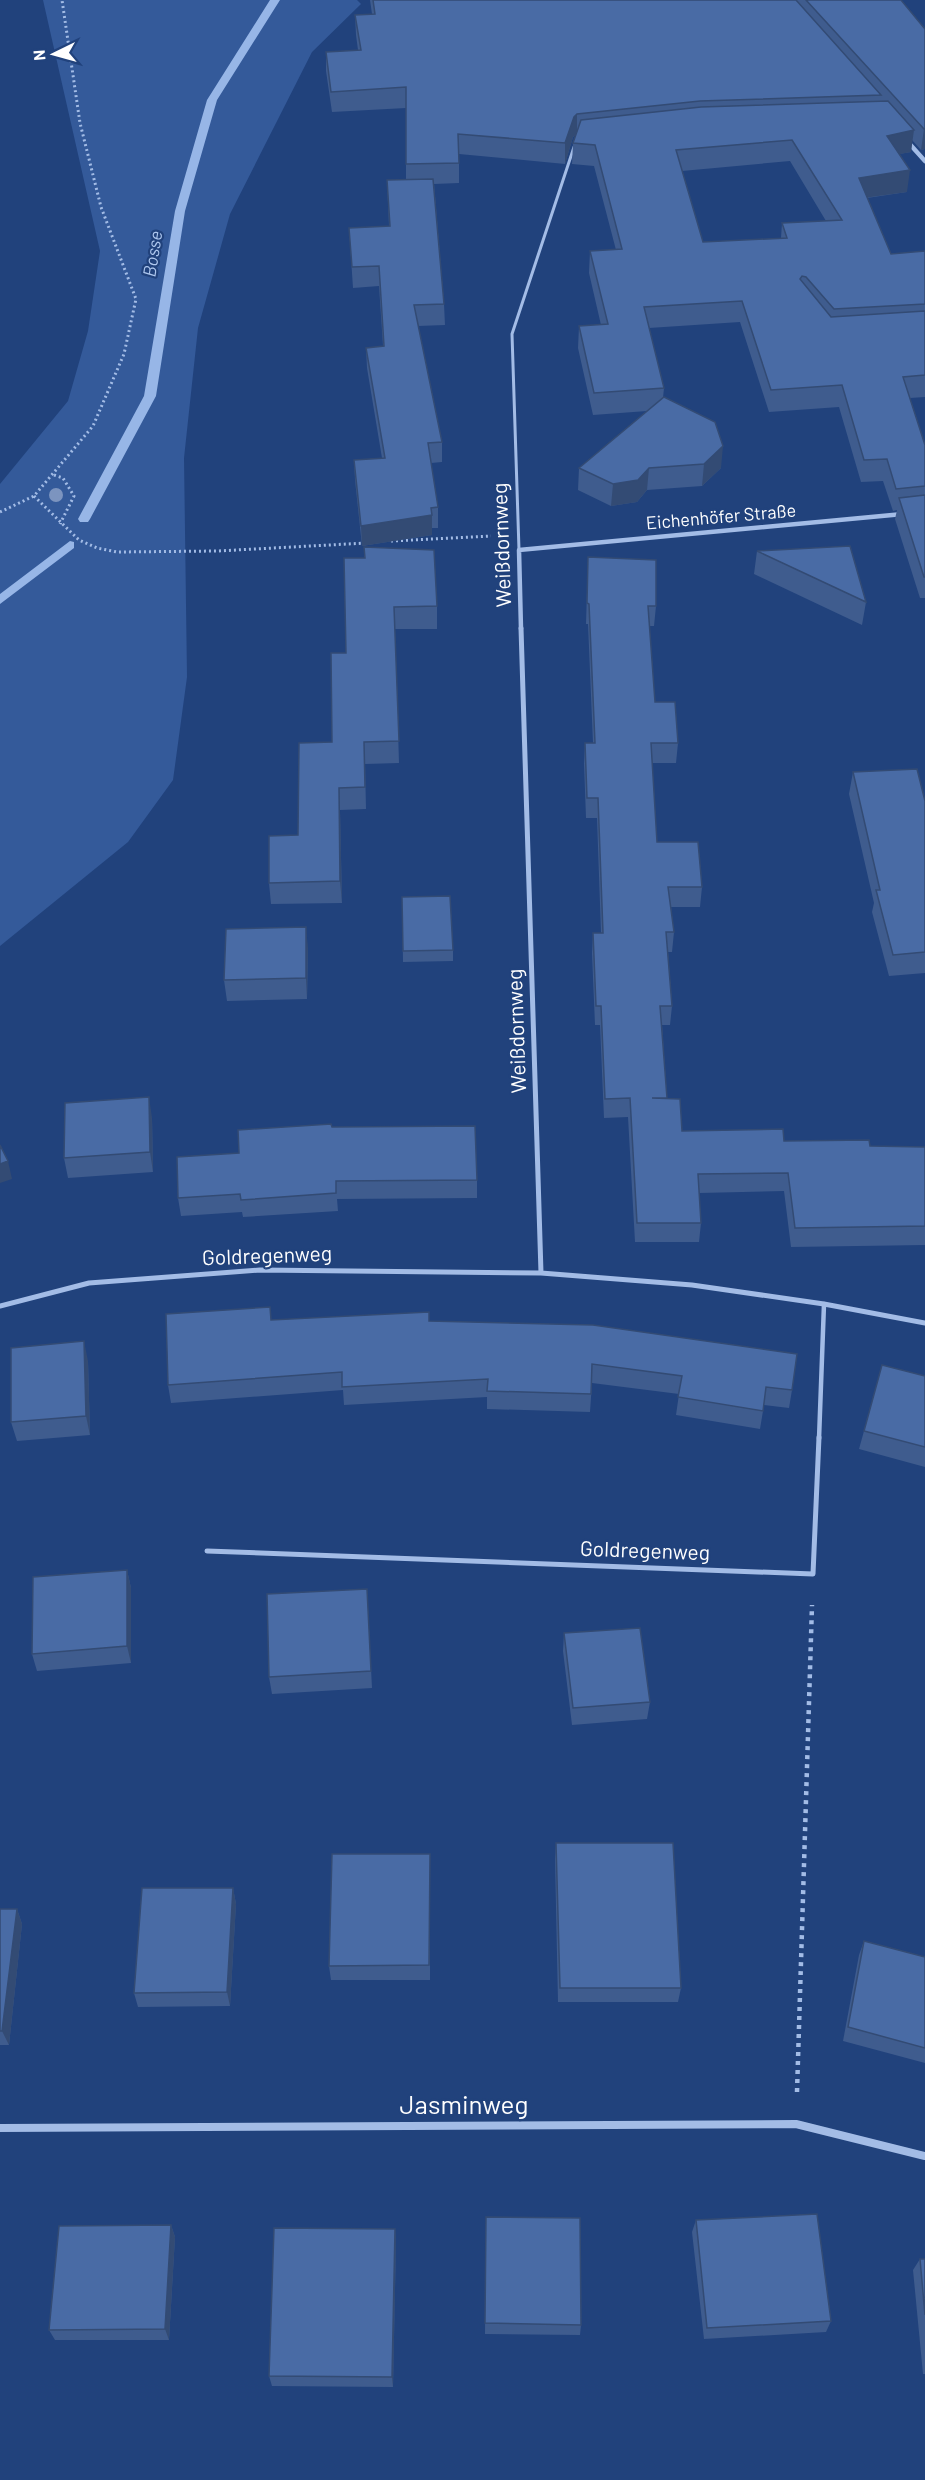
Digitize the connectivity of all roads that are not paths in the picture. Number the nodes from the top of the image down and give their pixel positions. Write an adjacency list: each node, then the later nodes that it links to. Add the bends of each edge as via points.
1 (903, 136): 3 (street)
2 (577, 138): 5 (lane, Weißdornweg, via 512,334)
3 (925, 161)
4 (913, 513): 5 (street, Eichenhöfer Straße)
5 (519, 550): 6 (street, Weißdornweg)
6 (541, 1273): 7 (street, Goldregenweg, via 692,1286); 8 (street, Goldregenweg, via 260,1270 88,1283)
7 (824, 1304): 9 (street, Goldregenweg); 10 (lane, Goldregenweg, via 813,1574)
8 (0, 1306)
9 (925, 1323)
10 (207, 1551)
11 (0, 2128): 12 (street, Jasminweg, via 796,2124)
12 (925, 2156)

